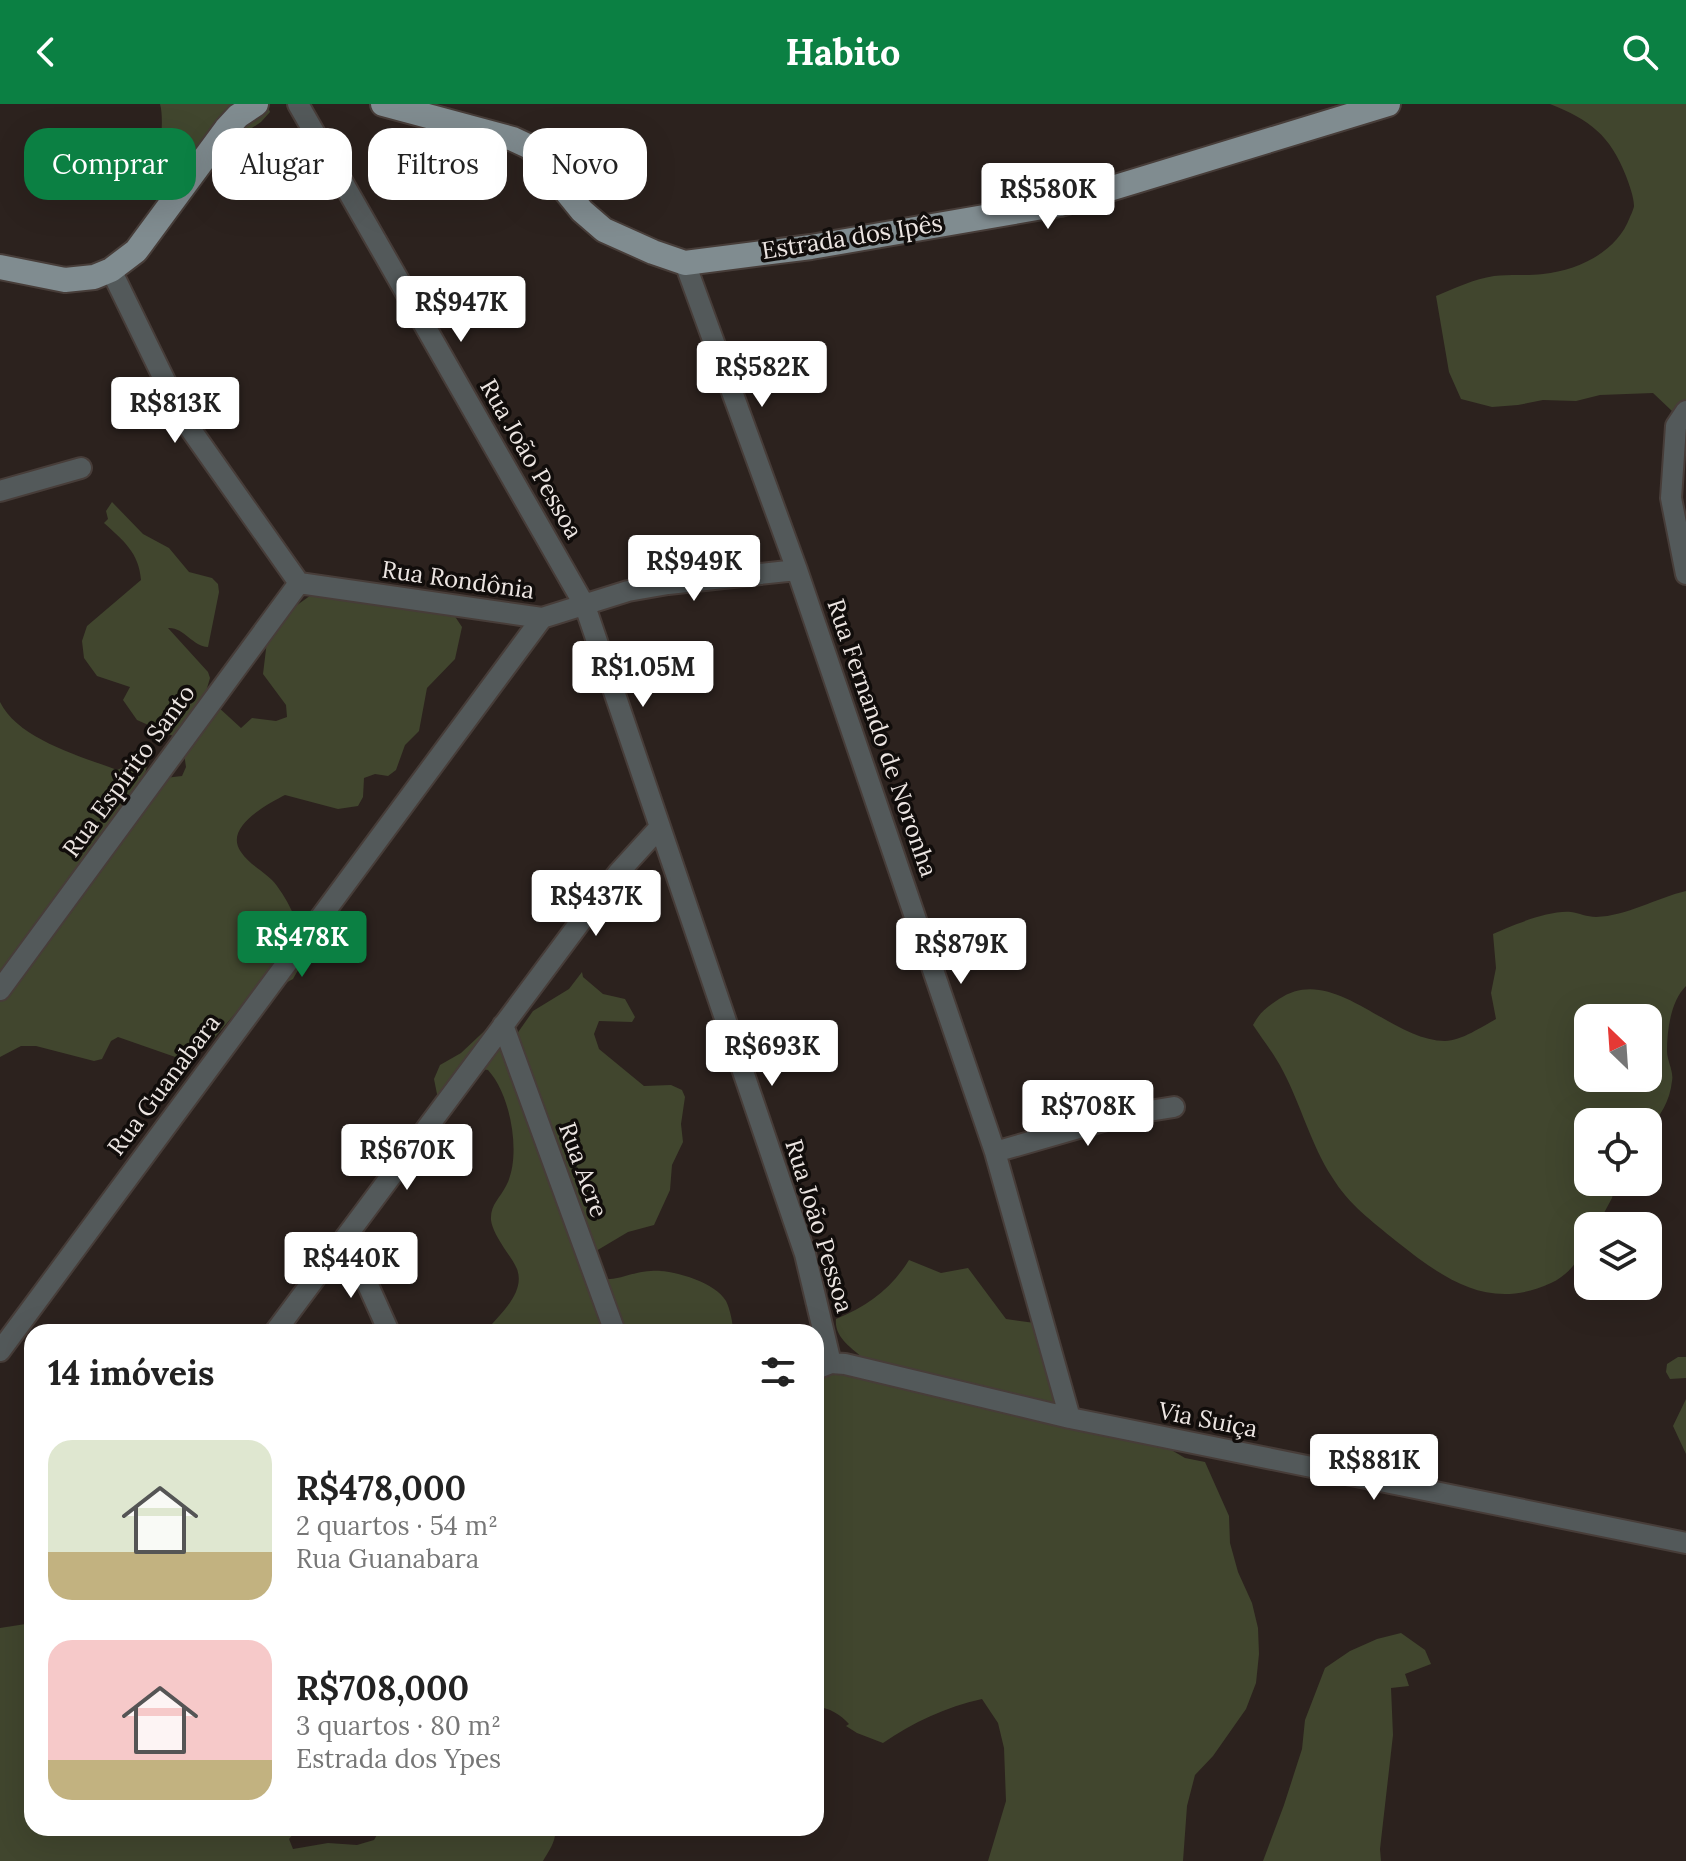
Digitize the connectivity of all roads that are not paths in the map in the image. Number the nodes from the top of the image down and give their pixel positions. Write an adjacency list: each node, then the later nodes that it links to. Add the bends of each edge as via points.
1 (256, 104): 8 (main road, via 226,129 136,251)
2 (298, 104): 15 (street, Rua João Pessoa)
3 (383, 104): 6 (main road, via 530,147 604,230)
4 (1388, 104): 5 (main road, Estrada dos Ipês)
5 (1357, 109): 6 (main road, Estrada dos Ipês, via 1034,210)
6 (685, 263): 12 (street, Rua Fernando de Noronha)
7 (0, 267): 8 (main road, via 65,280)
8 (111, 270): 14 (street, via 184,420)
9 (1686, 411): 13 (street, via 1676,426 1671,498)
10 (81, 468): 11 (street)
11 (0, 491)
12 (797, 570): 15 (street, Rua Rondônia, via 654,586); 21 (street, Rua Fernando de Noronha)
13 (1686, 574)
14 (299, 583): 16 (street, Rua Rondônia); 18 (street, Rua Espírito Santo)
15 (585, 606): 16 (street, Rua Rondônia); 17 (street, Rua João Pessoa)
16 (542, 618): 27 (street, Rua Guanabara)
17 (660, 827): 19 (street, via 619,872); 26 (street, Rua João Pessoa, via 805,1254)
18 (0, 990)
19 (503, 1025): 22 (street); 25 (street, Rua Acre)
20 (1174, 1107): 21 (street, via 1124,1115)
21 (995, 1152): 29 (street, Rua Fernando de Noronha)
22 (339, 1247): 23 (street); 24 (street, via 359,1265)
23 (281, 1324)
24 (385, 1324)
25 (612, 1324)
26 (817, 1324)
27 (0, 1351)
28 (824, 1366): 29 (street, Via Suiça)
29 (1070, 1418): 30 (street, Via Suiça)
30 (1686, 1543)

